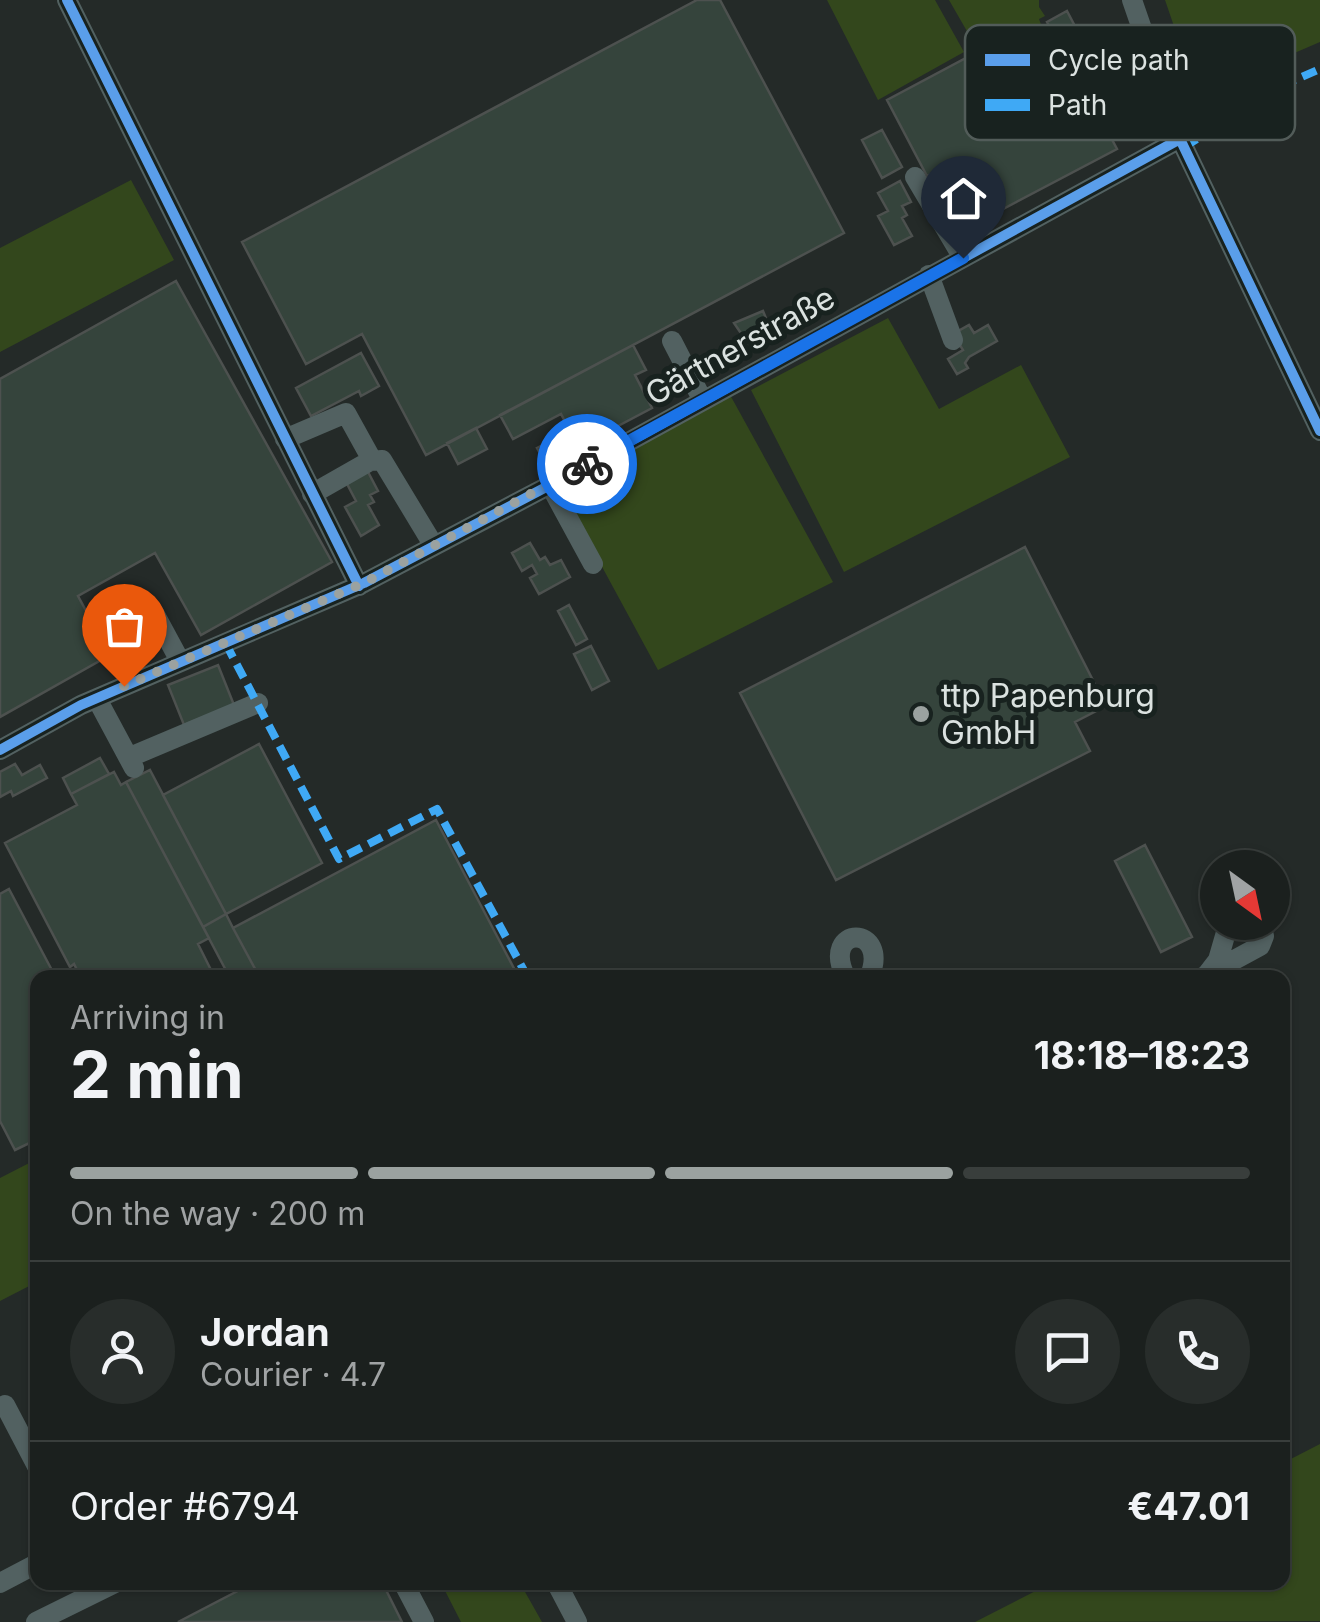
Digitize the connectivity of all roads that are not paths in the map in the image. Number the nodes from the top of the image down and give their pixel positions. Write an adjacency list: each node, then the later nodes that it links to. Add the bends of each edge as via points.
1 (67, 0): 13 (street)
2 (1132, 0): 3 (street)
3 (1141, 25)
4 (1178, 140): 7 (street, Gärtnerstraße)
5 (1180, 140): 12 (street)
6 (915, 177): 7 (street)
7 (963, 258): 8 (street, Gärtnerstraße)
8 (930, 274): 9 (street); 11 (street, Gärtnerstraße)
9 (953, 340)
10 (672, 341): 11 (street)
11 (703, 401): 15 (street, Gärtnerstraße)
12 (1320, 431)
13 (286, 439): 14 (street, via 346,413); 16 (street)
14 (372, 460): 16 (street); 17 (street, via 382,460)
15 (550, 485): 17 (street, Gärtnerstraße); 18 (street)
16 (312, 494): 19 (street)
17 (434, 546): 19 (street, Gärtnerstraße)
18 (593, 564)
19 (358, 586): 21 (street, Gärtnerstraße)
20 (153, 611): 21 (street)
21 (180, 661): 22 (street, Gärtnerstraße)
22 (97, 699): 23 (street, via 132,763); 24 (street, Gärtnerstraße)
23 (258, 703)
24 (0, 750)
25 (1224, 940): 29 (street)
26 (1262, 940): 30 (street)
27 (842, 970): 28 (street, via 838,952 853,937 872,944)
28 (872, 970)
29 (1210, 970)
30 (1216, 970)
31 (6, 1406): 32 (street)
32 (30, 1452)
33 (30, 1567): 34 (street)
34 (0, 1583)
35 (101, 1590): 38 (street)
36 (407, 1590): 39 (street)
37 (560, 1590): 40 (street)
38 (36, 1622)
39 (424, 1622)
40 (577, 1622)

